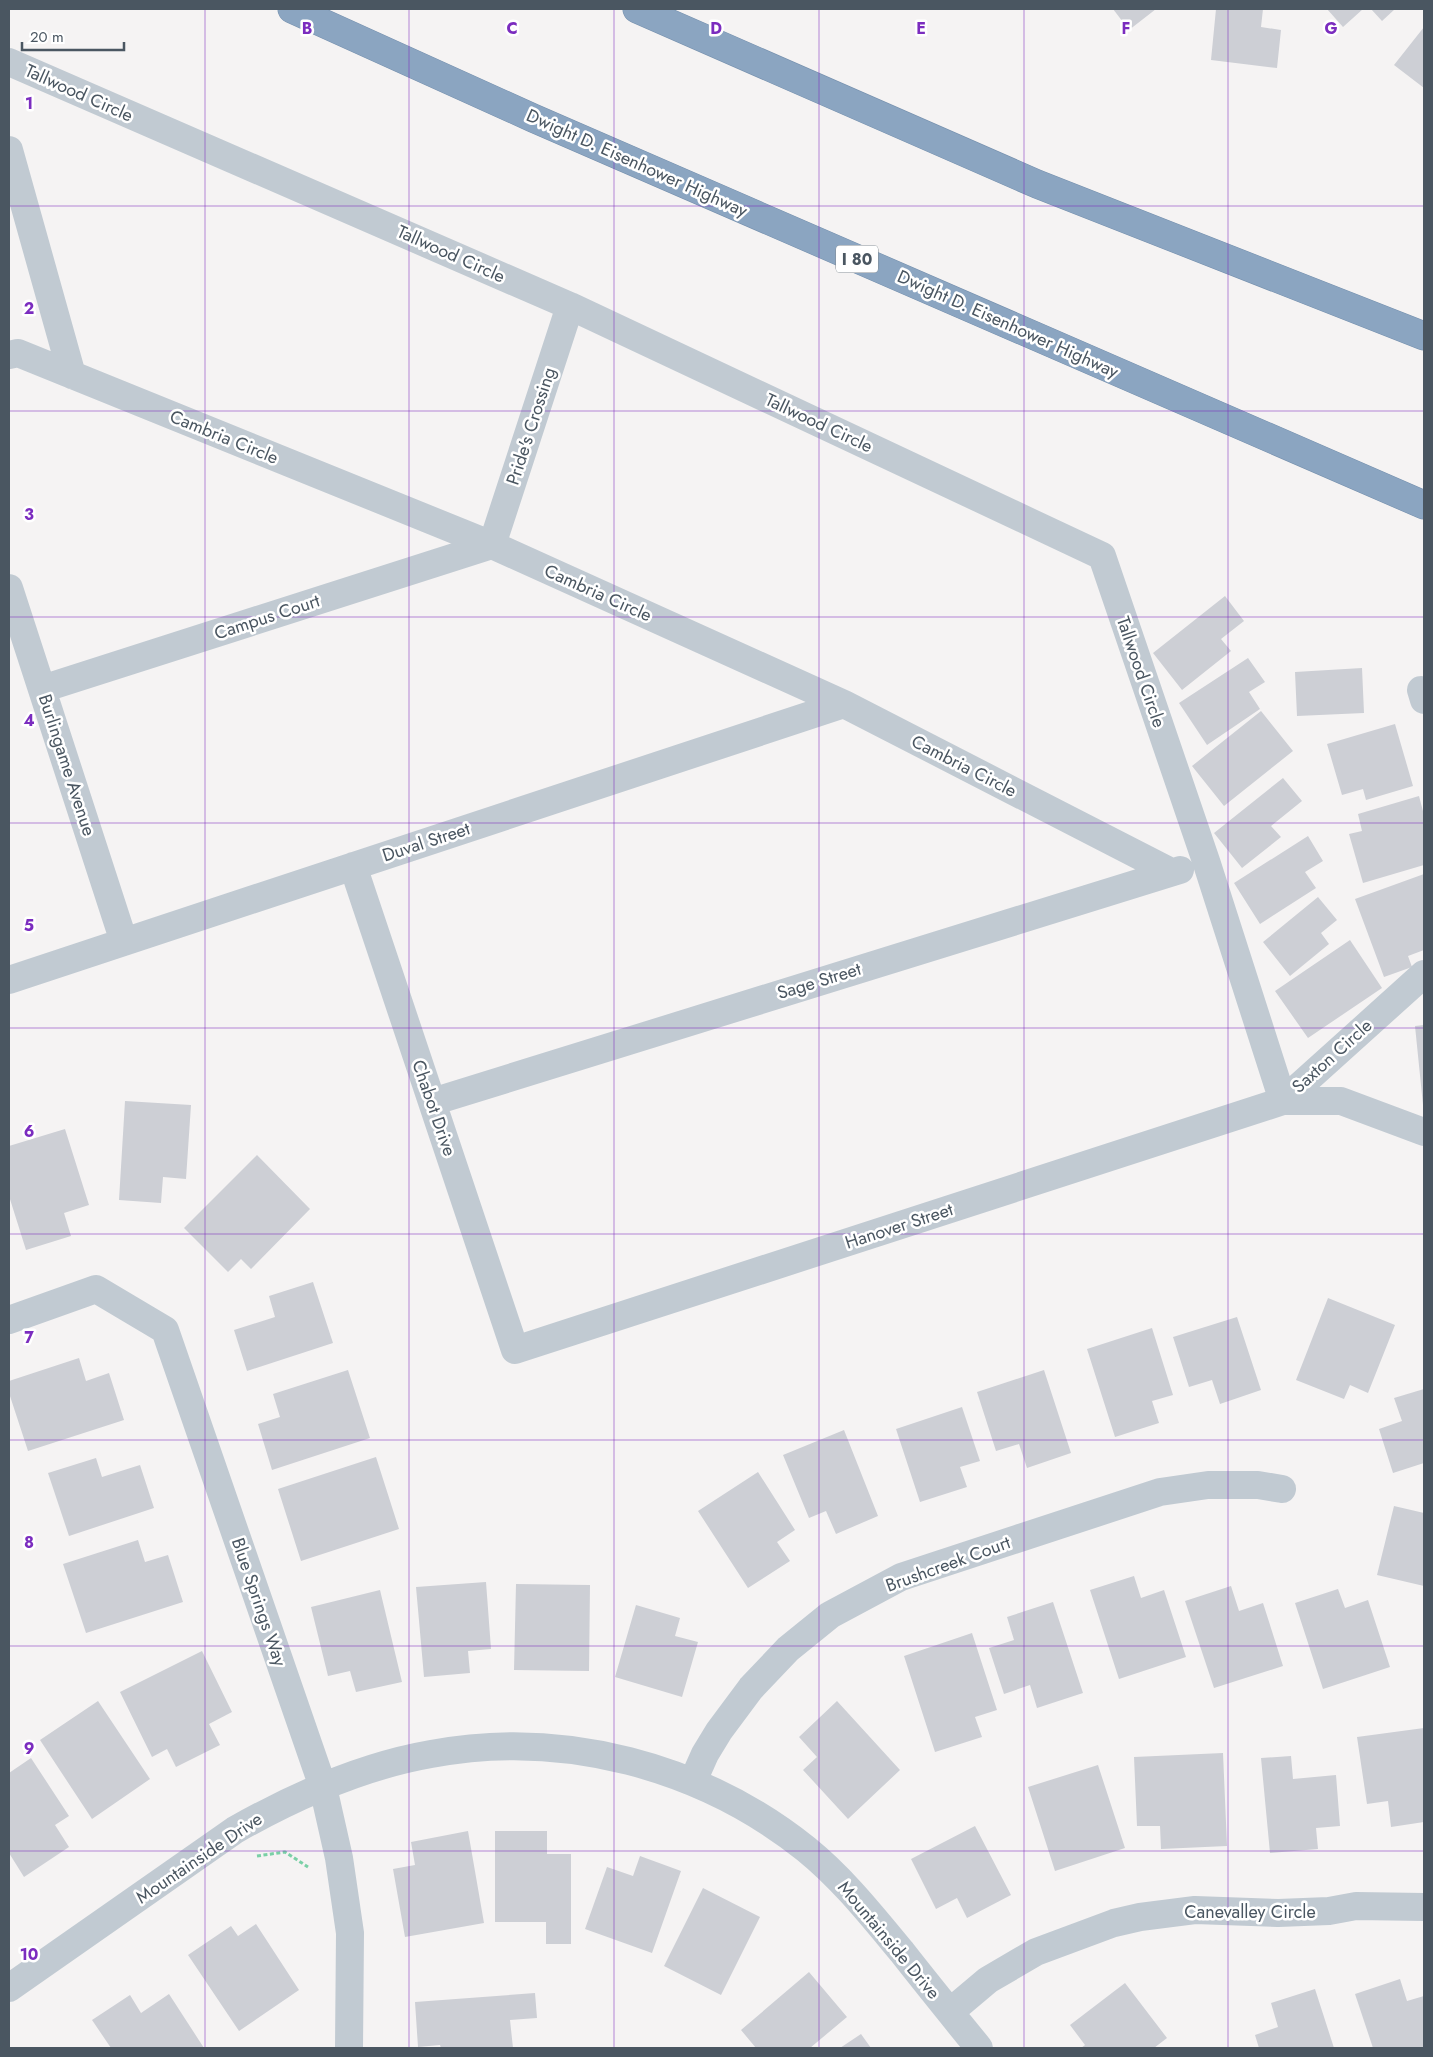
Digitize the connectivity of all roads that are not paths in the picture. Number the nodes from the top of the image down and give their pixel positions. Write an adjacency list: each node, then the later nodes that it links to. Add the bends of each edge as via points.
1 (292, 9): 9 (highway, Dwight D. Eisenhower Highway / I 80, via 551,126)
2 (637, 9): 6 (highway, via 1037,184)
3 (9, 62): 5 (street, Tallwood Circle)
4 (9, 150): 8 (street)
5 (570, 306): 10 (street, Pride's Crossing); 14 (street, Tallwood Circle, via 1102,556)
6 (1424, 336)
7 (9, 355): 8 (street, Cambria Circle, via 18,353)
8 (72, 375): 10 (street, Cambria Circle)
9 (1424, 505)
10 (492, 545): 12 (street, Campus Court); 13 (street, Cambria Circle)
11 (10, 595): 12 (street, Burlingame Avenue)
12 (42, 689): 17 (street, Burlingame Avenue)
13 (844, 704): 15 (street, Duval Street); 16 (street, Cambria Circle)
14 (1207, 864): 16 (street, Sage Street); 20 (street, Tallwood Circle)
15 (353, 866): 17 (street, Duval Street); 21 (street, Chabot Drive)
16 (1171, 872): 21 (street, Sage Street)
17 (124, 942): 19 (street, Duval Street)
18 (1424, 974): 20 (street, Saxton Circle)
19 (9, 980)
20 (1283, 1101): 22 (street, Saxton Circle, via 1341,1102); 24 (street, Hanover Street)
21 (432, 1102): 24 (street, Chabot Drive)
22 (1424, 1132)
23 (9, 1320): 27 (street, Blue Springs Way, via 96,1289 165,1330)
24 (515, 1350)
25 (1282, 1489): 26 (street, Brushcreek Court, via 1258,1485 1208,1485 1160,1492 901,1577 830,1615 788,1649 750,1688 719,1731)
26 (693, 1781): 27 (street, Mountainside Drive, via 646,1764 575,1750 503,1746 431,1754 378,1767); 30 (street, Mountainside Drive, via 728,1797 808,1850 860,1901)
27 (322, 1787): 29 (street, Mountainside Drive, via 235,1830); 31 (street, Blue Springs Way, via 339,1858 350,1933)
28 (1424, 1907): 30 (street, Canevalley Circle, via 1356,1906 1278,1914 1195,1910 1132,1919 1036,1952 988,1980)
29 (9, 1988)
30 (950, 2012): 32 (street, Mountainside Drive)
31 (349, 2048)
32 (979, 2048)

